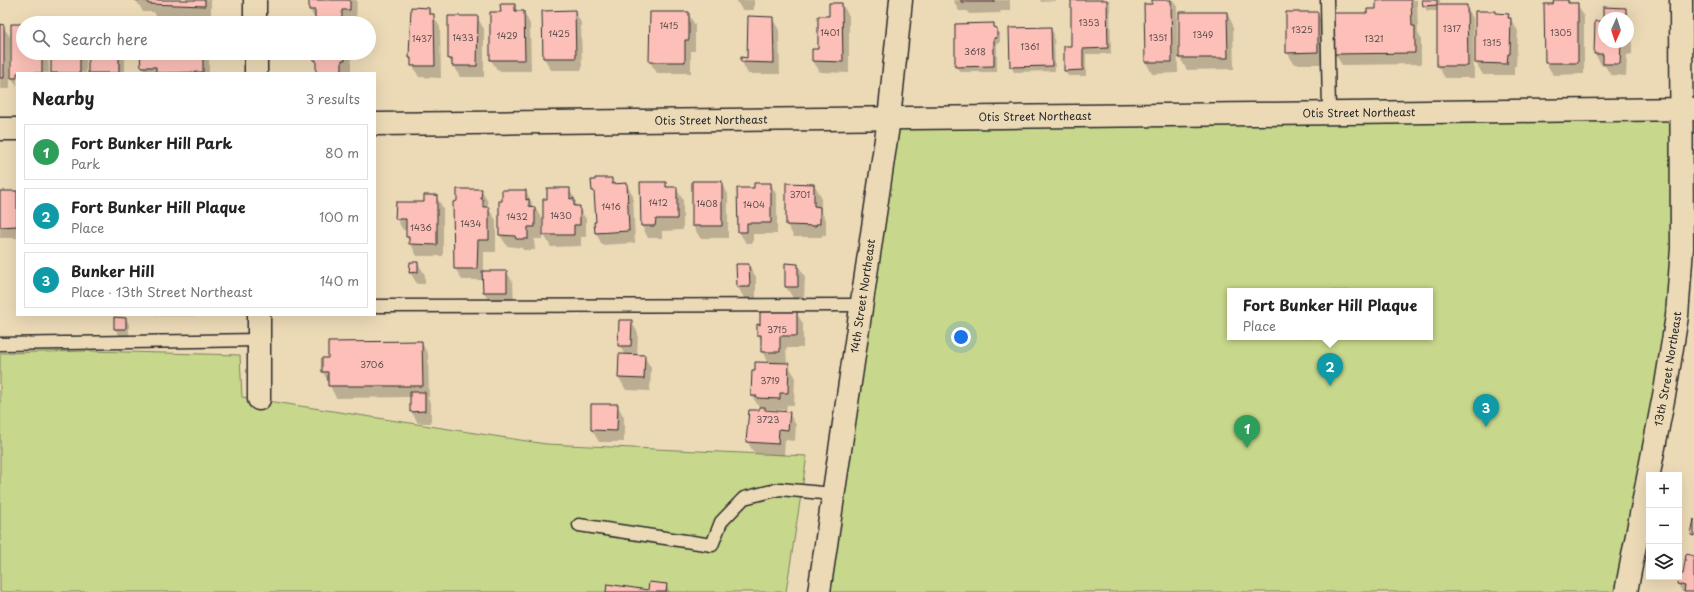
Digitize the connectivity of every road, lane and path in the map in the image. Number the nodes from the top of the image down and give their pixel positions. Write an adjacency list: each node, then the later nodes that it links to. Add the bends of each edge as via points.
1 (255, 0): 5 (street)
2 (901, 0): 10 (street, 14th Street Northeast)
3 (1327, 0): 9 (lane)
4 (1681, 0): 8 (street, 13th Street Northeast)
5 (255, 16)
6 (256, 60): 7 (street)
7 (256, 72)
8 (1688, 109): 9 (street, Otis Street Northeast); 23 (street, 13th Street Northeast, via 1677,316 1668,378)
9 (1329, 113): 10 (street, Otis Street Northeast)
10 (889, 119): 11 (street, Otis Street Northeast); 14 (street, 14th Street Northeast)
11 (376, 124)
12 (0, 129): 13 (street)
13 (16, 129)
14 (861, 305): 15 (lane); 20 (street, 14th Street Northeast)
15 (376, 306)
16 (259, 316): 17 (street)
17 (259, 340): 18 (lane); 19 (street)
18 (0, 344)
19 (259, 399)
20 (833, 494): 21 (lane, via 780,489 744,498 720,522 712,545); 22 (street, 14th Street Northeast)
21 (579, 525)
22 (819, 592)
23 (1626, 592)

